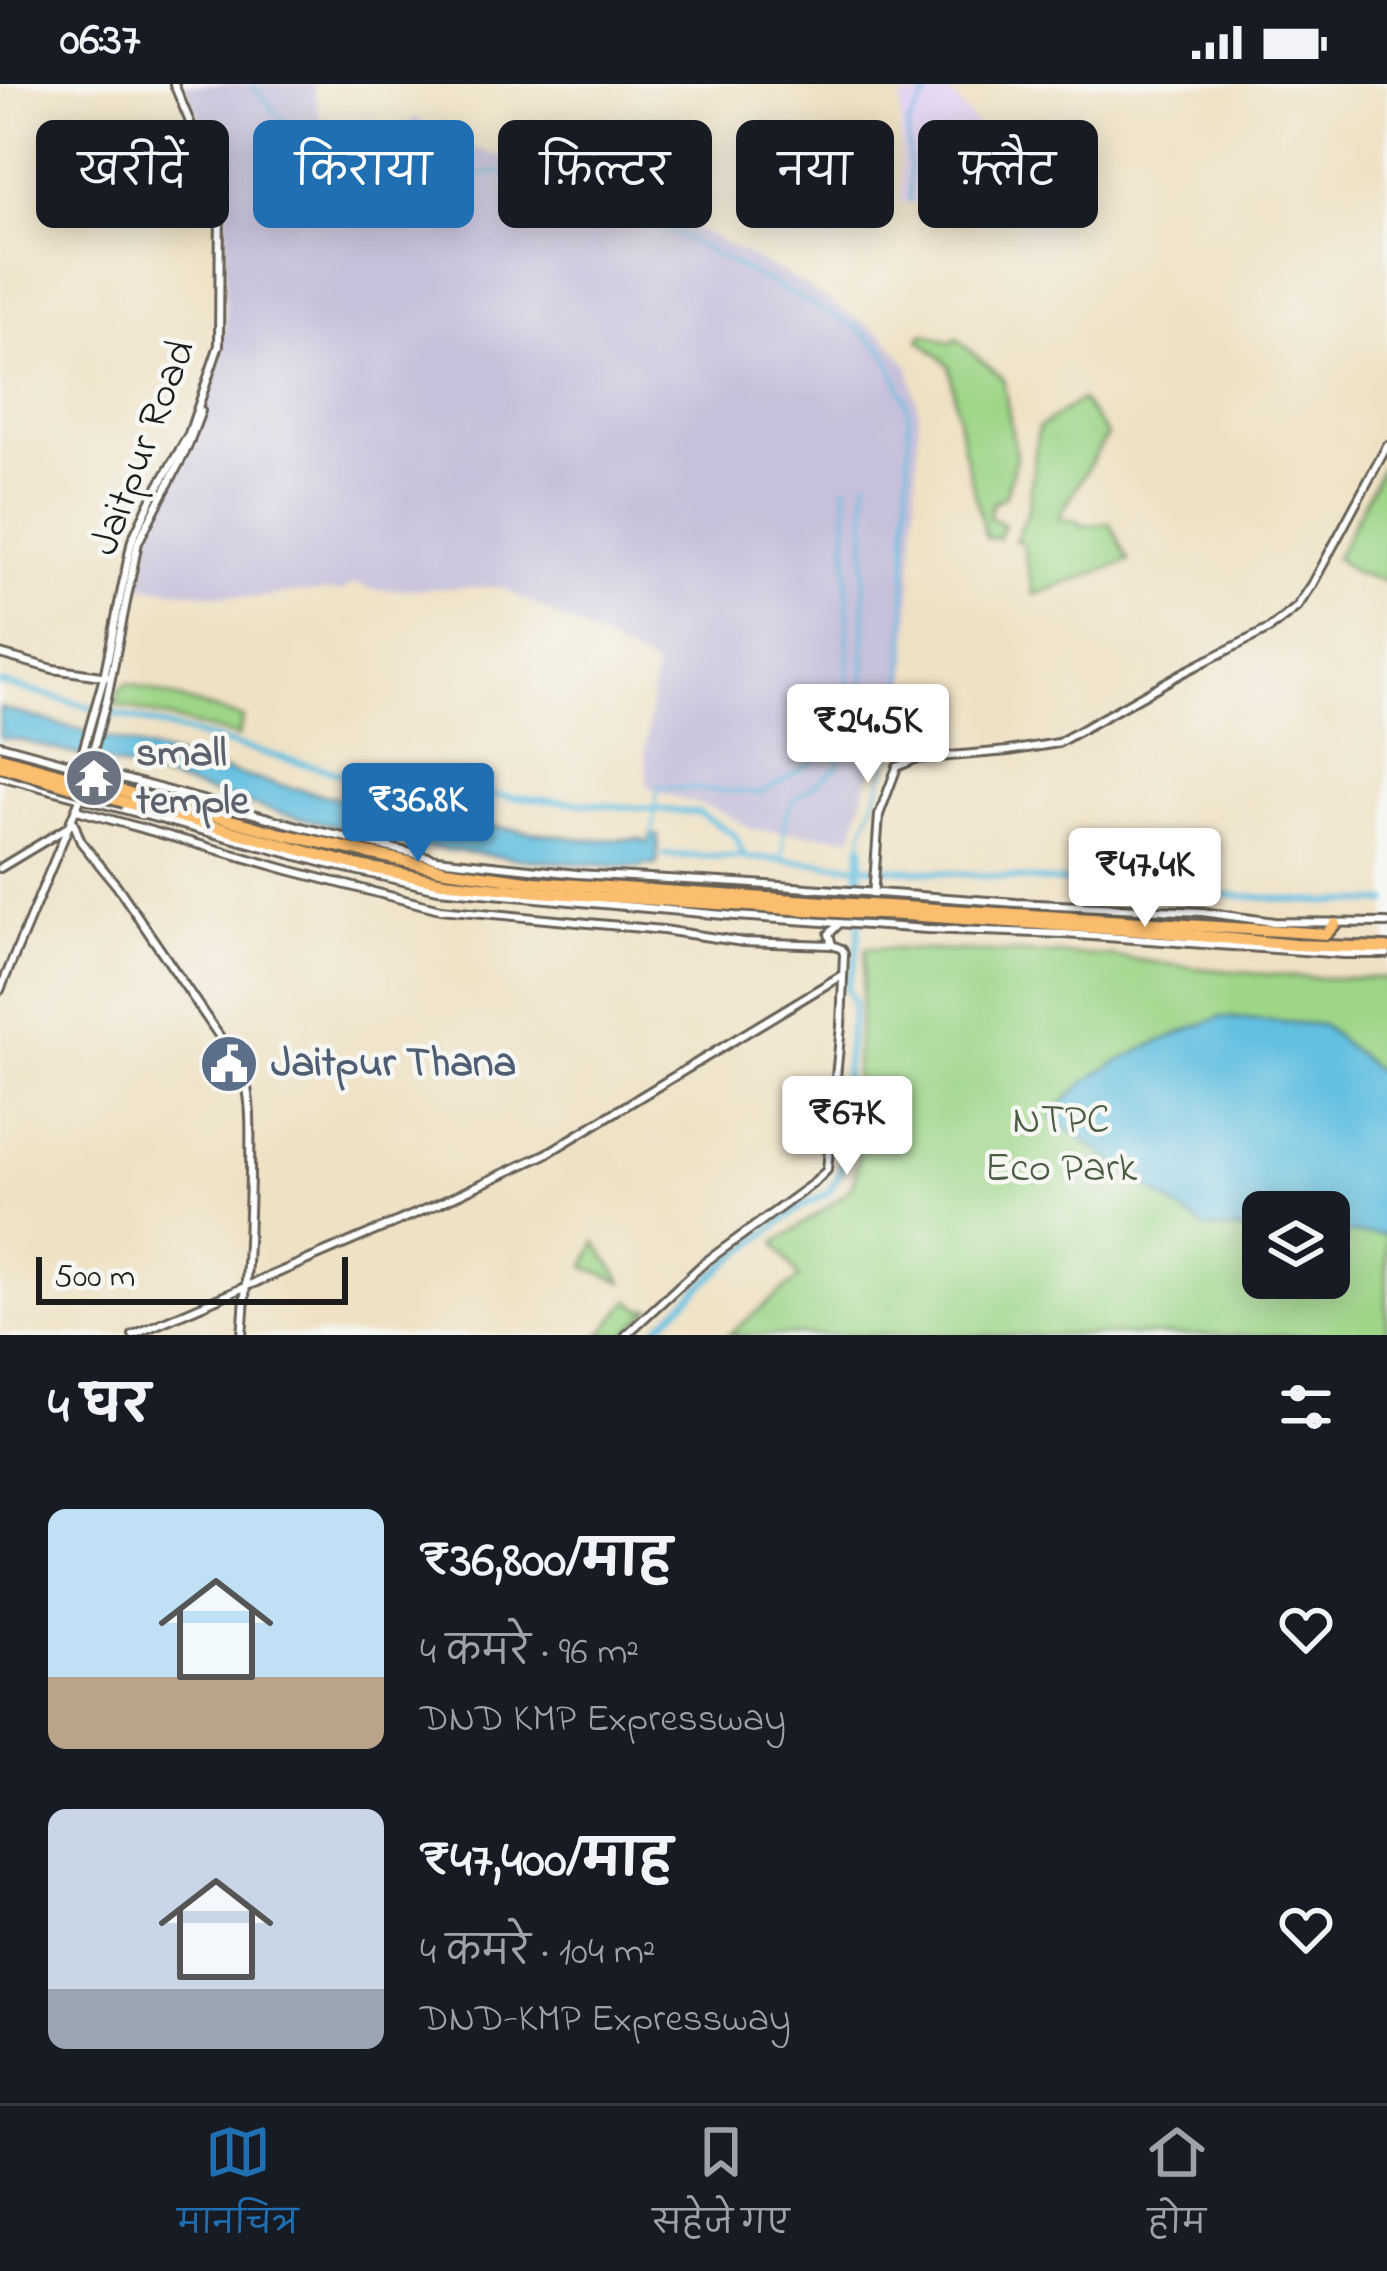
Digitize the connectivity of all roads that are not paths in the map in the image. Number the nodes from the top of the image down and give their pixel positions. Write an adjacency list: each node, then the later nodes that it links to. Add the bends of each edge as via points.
1 (176, 84): 4 (street, Jaitpur Road, via 220,190 219,345 189,434 132,540)
2 (1387, 446): 22 (street, via 1324,565 1276,624 1053,744 902,763 880,815)
3 (0, 654): 4 (street)
4 (108, 678): 8 (street, Jaitpur Road)
5 (0, 745): 6 (street)
6 (58, 760): 8 (street); 11 (street)
7 (0, 761): 17 (highway, bridge)
8 (84, 764): 9 (street)
9 (109, 773): 13 (street); 16 (street)
10 (0, 776): 11 (street)
11 (49, 790): 12 (street)
12 (80, 799): 13 (street); 14 (street)
13 (110, 807): 20 (street)
14 (77, 810): 15 (street); 29 (street, via 440,909)
15 (70, 824): 18 (street); 33 (street); 34 (street, via 243,1071 250,1123)
16 (402, 852): 17 (highway); 19 (highway); 23 (street)
17 (378, 863): 19 (highway); 20 (highway)
18 (0, 868)
19 (422, 872): 21 (highway); 23 (highway, via 538,892)
20 (386, 879): 21 (street)
21 (408, 884): 25 (street)
22 (870, 893): 23 (street); 27 (street); 28 (street, via 1202,912)
23 (853, 908): 24 (highway, bridge); 25 (street); 27 (street)
24 (904, 911): 28 (highway); 30 (highway)
25 (841, 923): 29 (street, via 830,931)
26 (1387, 923): 28 (street)
27 (869, 925): 30 (street)
28 (1331, 929)
29 (832, 945): 32 (street, via 844,951)
30 (1311, 949): 31 (highway)
31 (1387, 951)
32 (842, 975): 34 (street, via 546,1154); 37 (street, via 827,1170 704,1263)
33 (0, 990)
34 (247, 1286): 35 (street); 36 (street)
35 (133, 1335)
36 (242, 1335)
37 (626, 1335)

